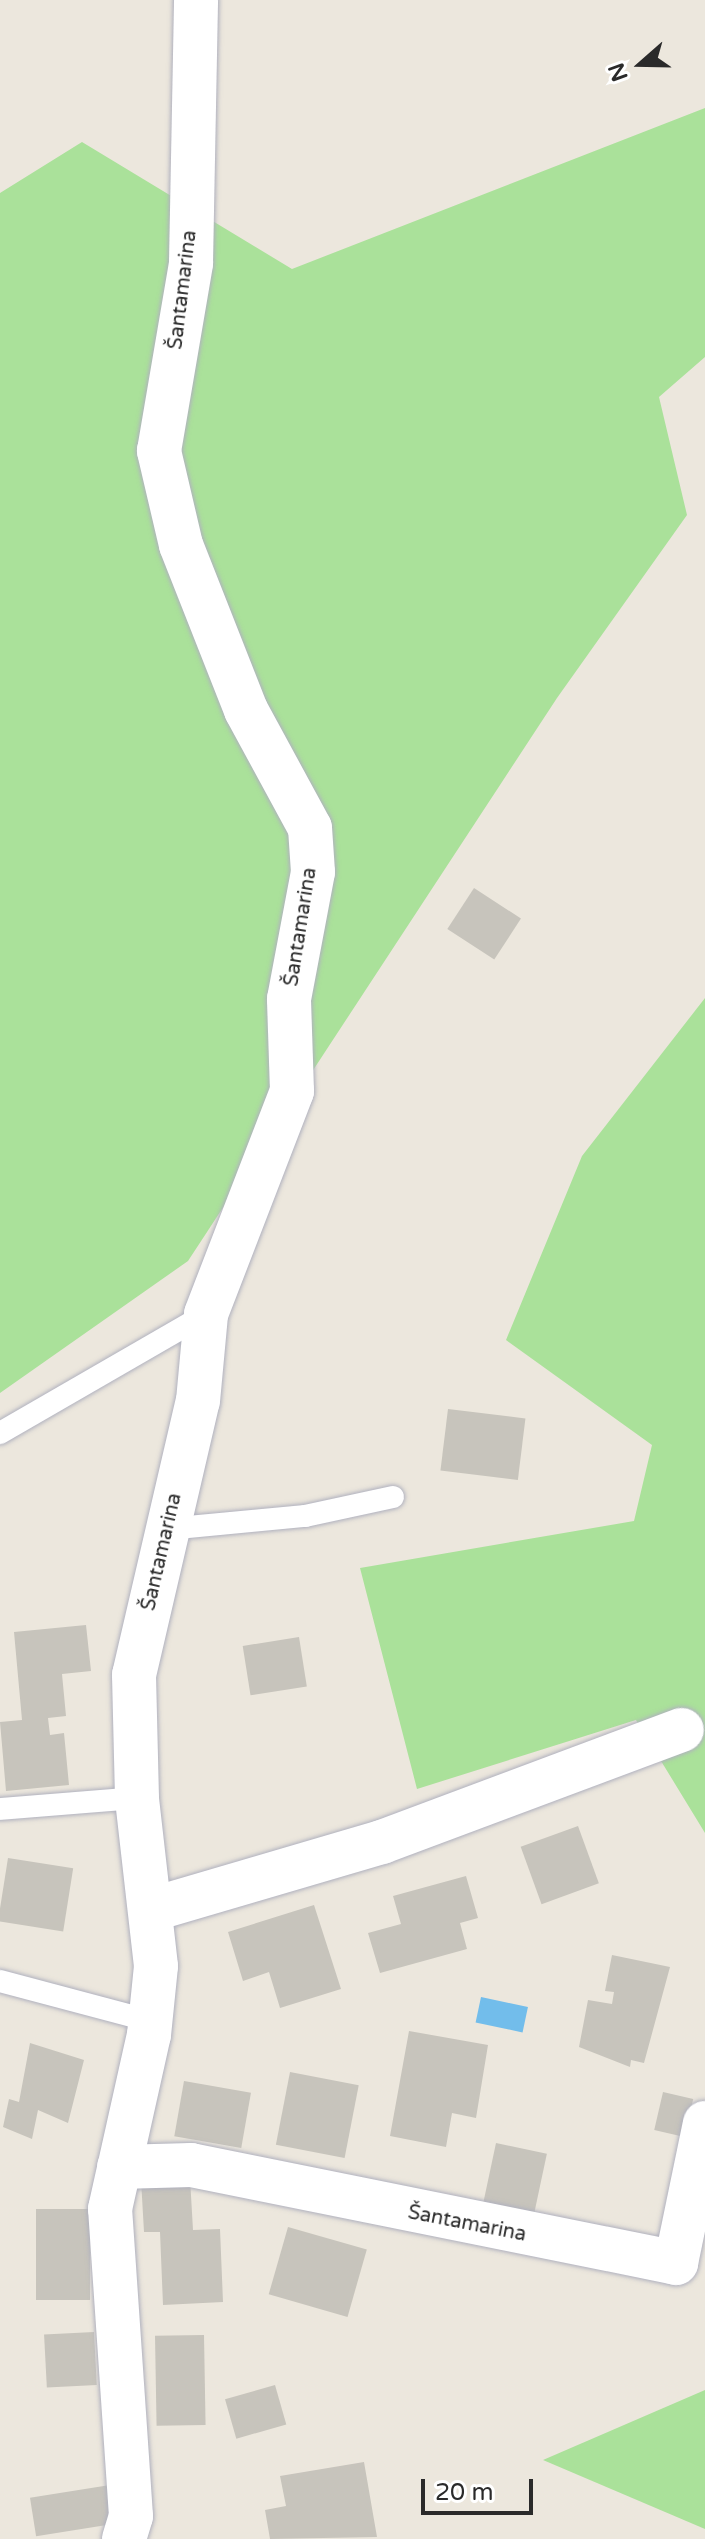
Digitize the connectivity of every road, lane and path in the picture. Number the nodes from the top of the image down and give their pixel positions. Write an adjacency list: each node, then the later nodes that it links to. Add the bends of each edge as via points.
1 (196, 0): 2 (street, Šantamarina, via 191,263 159,451 181,545 246,710 287,774 310,828 313,872 289,999 292,1091)
2 (206, 1314): 3 (lane); 5 (street, Šantamarina, via 198,1401)
3 (0, 1433)
4 (393, 1497): 5 (lane, via 305,1516)
5 (167, 1529): 7 (street, Šantamarina, via 134,1675)
6 (682, 1730): 9 (street, via 382,1842)
7 (137, 1798): 8 (lane); 9 (street, Šantamarina)
8 (0, 1809)
9 (154, 1909): 11 (street, Šantamarina)
10 (0, 1981): 11 (lane)
11 (150, 2021): 13 (street, Šantamarina)
12 (705, 2123): 13 (street, Šantamarina, via 676,2263 191,2165)
13 (119, 2167): 14 (street, Šantamarina, via 110,2209 131,2516)
14 (124, 2539)

